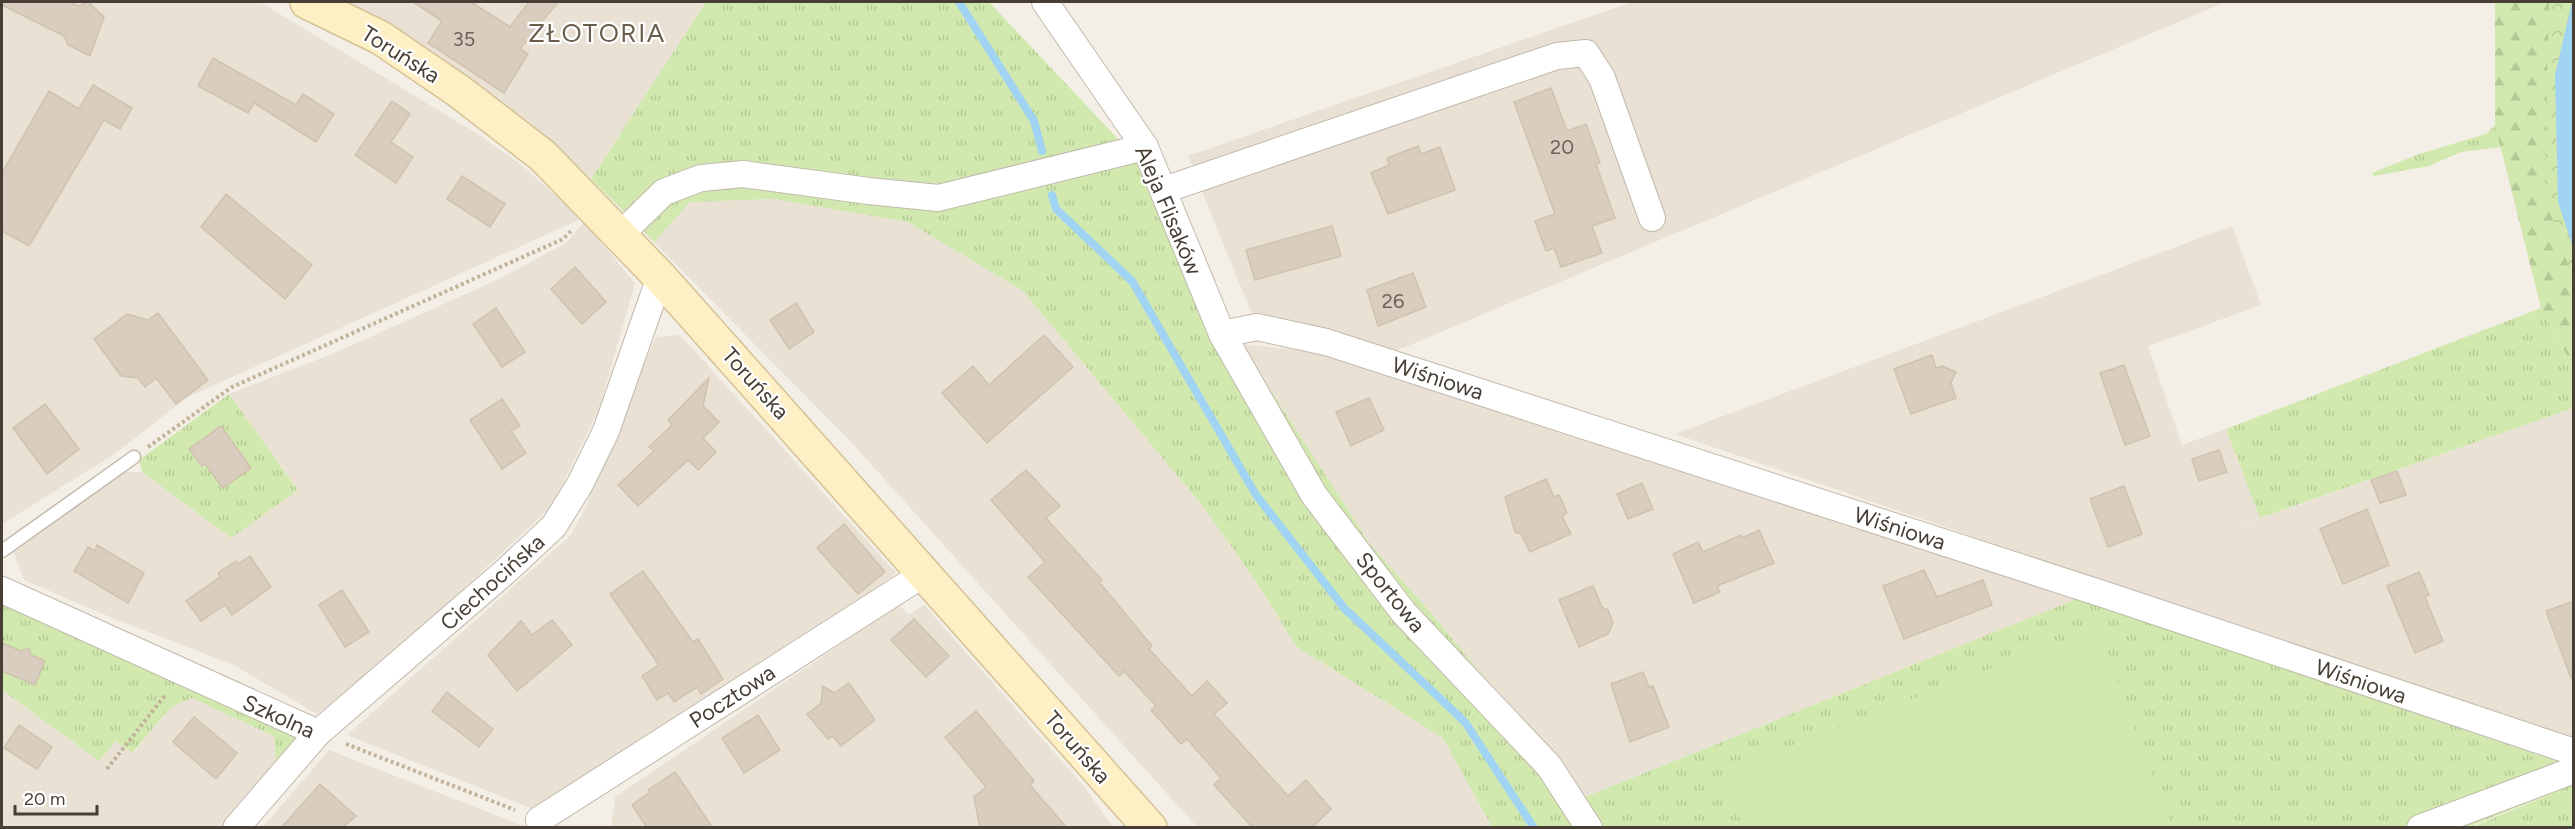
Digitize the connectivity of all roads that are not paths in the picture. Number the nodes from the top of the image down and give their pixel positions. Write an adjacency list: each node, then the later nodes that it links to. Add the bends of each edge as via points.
1 (307, 2): 6 (main road, Toruńska, via 381,39 460,92 543,156)
2 (1045, 2): 3 (street, Aleja Flisaków)
3 (1145, 147): 4 (street, Aleja Flisaków); 6 (street, via 938,198 743,174 701,178 664,192)
4 (1164, 190): 5 (street, via 1557,56 1586,53 1602,78); 8 (street, Aleja Flisaków)
5 (1652, 218)
6 (620, 235): 7 (main road, Toruńska)
7 (660, 277): 11 (main road, Toruńska); 13 (street, Ciechocińska, via 606,431 554,526)
8 (1222, 334): 14 (street, Wiśniowa, via 1257,327 1326,342 2112,597); 19 (street, Sportowa, via 1314,495 1404,613 1549,766)
9 (134, 457): 10 (lane)
10 (2, 551)
11 (925, 573): 16 (street, Pocztowa); 18 (main road, Toruńska)
12 (2, 590): 13 (street, Szkolna)
13 (318, 733): 17 (street, Ciechocińska)
14 (2574, 752)
15 (2574, 770): 20 (street)
16 (551, 824)
17 (236, 828)
18 (1150, 828)
19 (1589, 828)
20 (2420, 828)

